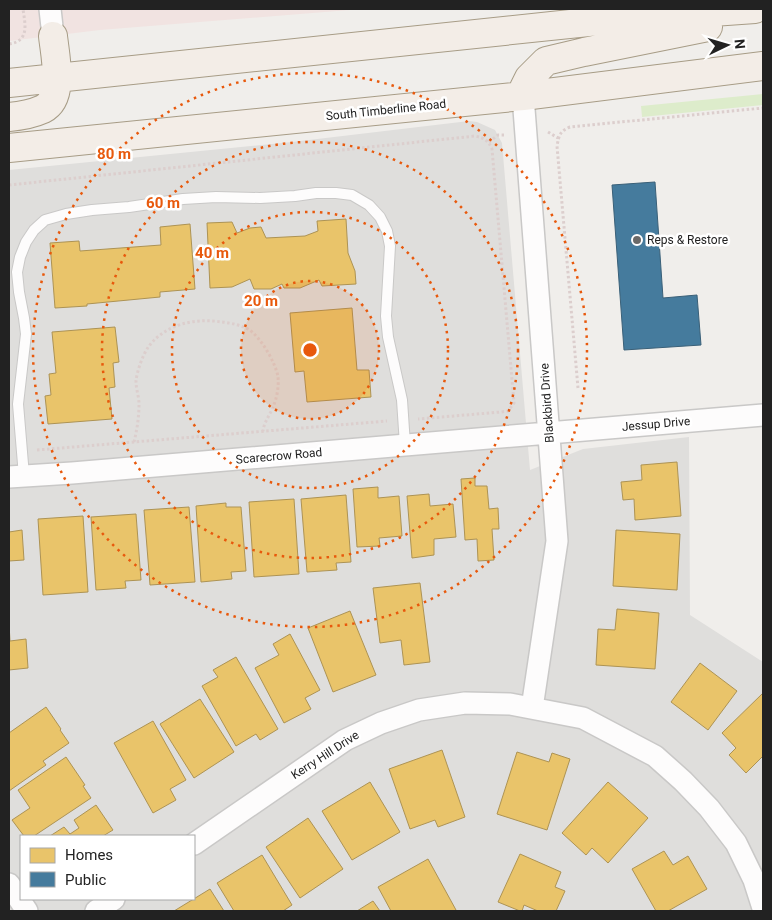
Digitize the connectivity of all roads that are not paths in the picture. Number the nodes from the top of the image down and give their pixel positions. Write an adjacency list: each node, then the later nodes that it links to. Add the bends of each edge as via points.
1 (50, 9): 4 (street)
2 (755, 9): 6 (main road, via 627,18)
3 (763, 16): 8 (main road, via 546,61 529,78)
4 (53, 36): 6 (main road)
5 (763, 66): 8 (main road, South Timberline Road)
6 (57, 78): 7 (main road); 9 (main road, via 53,100 45,108)
7 (9, 83)
8 (523, 96): 10 (main road, South Timberline Road); 12 (street, Blackbird Drive)
9 (9, 117)
10 (9, 148)
11 (763, 415): 12 (street, Jessup Drive)
12 (550, 433): 13 (street, Scarecrow Road); 15 (street, Blackbird Drive, via 558,541)
13 (405, 445): 14 (street, Scarecrow Road); 14 (lane, via 402,400 386,316 390,246 380,217 369,205 352,195 336,193 183,199 66,214 45,220 26,242 17,272 26,334 18,404)
14 (17, 477)
15 (532, 708): 16 (street, Kerry Hill Drive, via 465,703 419,710 381,723 345,740); 19 (street, Kerry Hill Drive, via 583,718 655,756 709,808 736,843)
16 (195, 843)
17 (9, 884): 20 (street)
18 (112, 900): 21 (street)
19 (763, 908)
20 (27, 911)
21 (96, 911)

